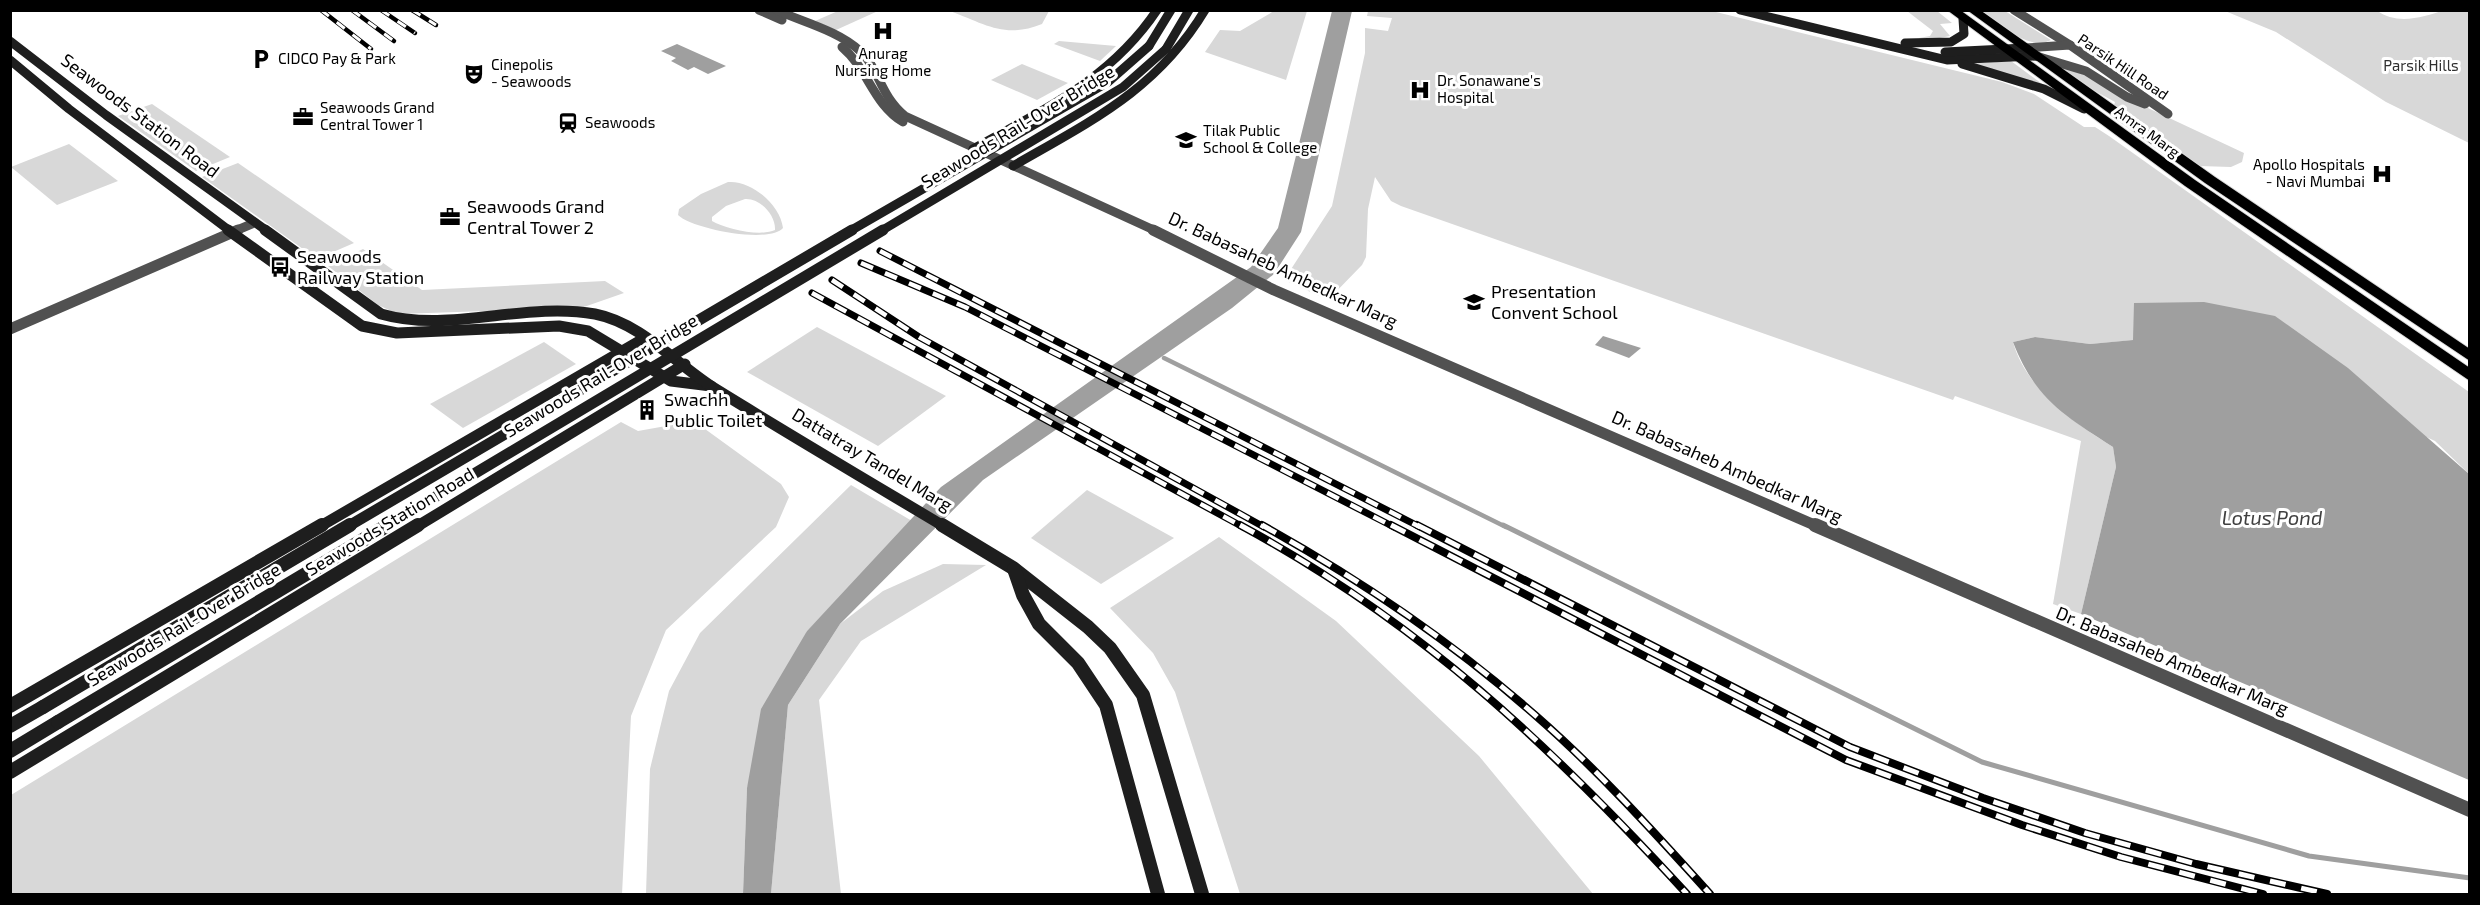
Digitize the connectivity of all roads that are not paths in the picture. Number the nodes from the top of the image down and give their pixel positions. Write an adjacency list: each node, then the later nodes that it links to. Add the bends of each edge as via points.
1 (759, 10): 21 (street, Dr. Babasaheb Ambedkar Marg, via 831,40 852,54 887,114 959,148)
2 (776, 10): 21 (street, Dr. Babasaheb Ambedkar Marg, via 854,46 867,58 897,110)
3 (1156, 10): 21 (main road, via 1135,44 1107,69)
4 (1171, 10): 36 (main road, Seawoods Rail-Over Bridge, bridge, via 1149,46 1108,82)
5 (1189, 10): 37 (main road, Seawoods Rail-Over Bridge, bridge, via 1166,49 1123,87)
6 (1204, 10): 22 (main road, via 1181,51 1151,81)
7 (1740, 10): 19 (main road)
8 (1769, 10): 13 (main road)
9 (1952, 10): 11 (highway, Amra Marg)
10 (2014, 10): 14 (street)
11 (1968, 15): 13 (main road, via 1964,34 1951,42); 15 (highway, Amra Marg); 17 (highway, Amra Marg)
12 (10, 41): 23 (main road, Seawoods Station Road)
13 (1905, 43): 15 (main road, via 1955,53)
14 (2070, 45): 16 (street, Parsik Hill Road); 17 (street, Parsik Hill Road)
15 (2006, 49): 17 (highway, Amra Marg)
16 (2081, 52): 17 (street); 17 (street, Parsik Hill Road, via 2169,114 2127,97 2086,71)
17 (2026, 54): 19 (main road); 20 (highway, Amra Marg); 29 (highway, Amra Marg)
18 (10, 60): 24 (main road, Seawoods Station Road)
19 (1947, 60): 20 (main road, via 2044,89)
20 (2093, 113): 31 (highway, Amra Marg)
21 (973, 149): 22 (street, Dr. Babasaheb Ambedkar Marg)
22 (1013, 166): 39 (street, Dr. Babasaheb Ambedkar Marg, via 1274,290)
23 (250, 220): 24 (street); 27 (main road, Seawoods Station Road, via 371,308 393,318 565,312 598,315)
24 (229, 229): 25 (street); 26 (street); 28 (main road, Seawoods Station Road, via 349,319 377,331 419,333 567,326 580,328)
25 (10, 320)
26 (10, 329)
27 (643, 339): 28 (main road, Seawoods Station Road); 30 (main road, Seawoods Station Road)
28 (622, 351): 32 (main road, Seawoods Station Road); 35 (main road, Seawoods Station Road)
29 (2469, 356)
30 (685, 364): 32 (main road, Seawoods Station Road); 33 (main road, Seawoods Station Road)
31 (2469, 376)
32 (664, 377): 33 (main road, Seawoods Station Road); 38 (main road, Seawoods Station Road)
33 (711, 386): 34 (main road, Dattatray Tandel Marg)
34 (1013, 568): 40 (main road, via 1039,624 1078,663 1106,705); 41 (main road, Dattatray Tandel Marg, via 1110,648 1143,695)
35 (10, 706)
36 (10, 726)
37 (10, 751)
38 (10, 772)
39 (2469, 810)
40 (1158, 894)
41 (1202, 894)

